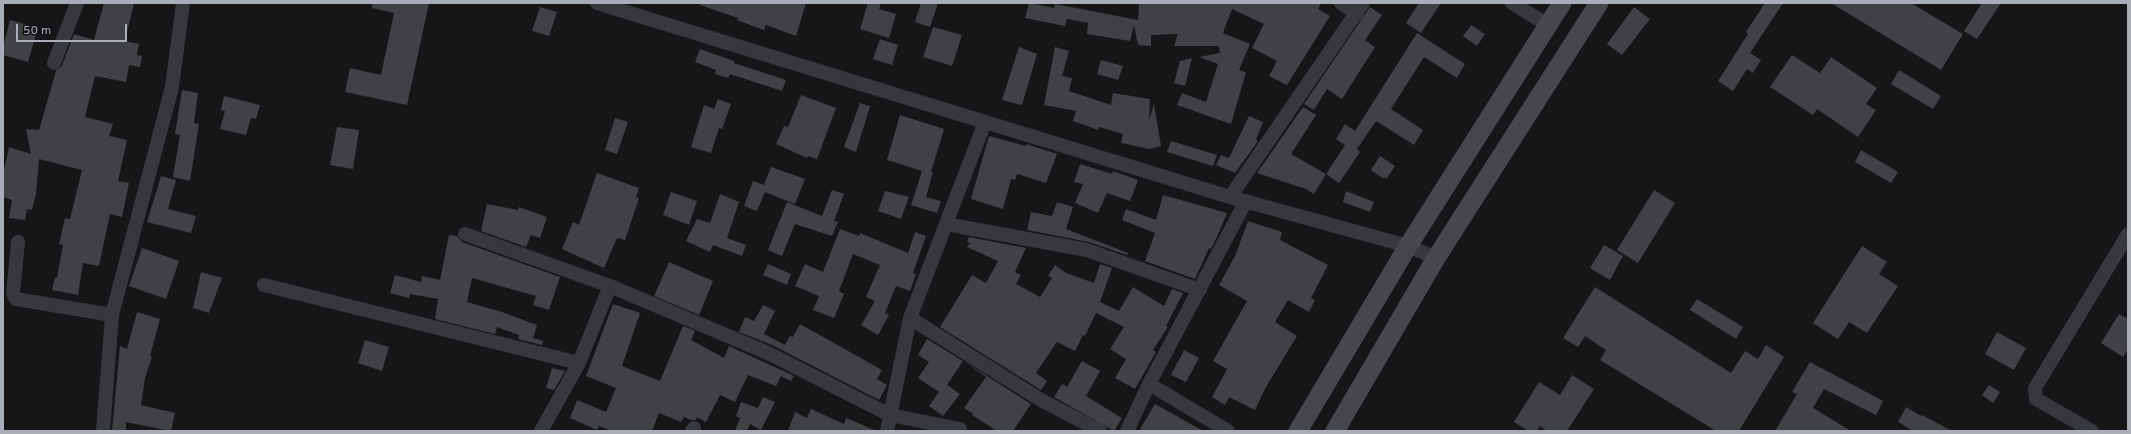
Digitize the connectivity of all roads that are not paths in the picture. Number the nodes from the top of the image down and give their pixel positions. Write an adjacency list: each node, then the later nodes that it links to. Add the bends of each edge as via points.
1 (77, 3): 10 (street)
2 (183, 3): 23 (street, via 172,87)
3 (597, 3): 11 (street)
4 (1341, 3): 8 (street)
5 (1512, 3): 9 (street)
6 (1562, 3): 9 (street)
7 (1599, 3): 19 (street)
8 (1360, 9): 12 (street)
9 (1548, 25): 18 (street)
10 (54, 64)
11 (985, 122): 12 (street); 14 (street)
12 (1230, 197): 13 (street)
13 (1246, 201): 18 (street); 22 (street)
14 (946, 224): 22 (street, via 1087,250); 24 (street)
15 (465, 234): 21 (street)
16 (2128, 234): 37 (street, via 2035,388 2036,398)
17 (18, 242): 23 (street, via 13,293 16,298)
18 (1408, 246): 19 (street); 35 (street)
19 (1436, 258): 36 (street)
20 (264, 285): 25 (street)
21 (610, 286): 25 (street); 27 (street, via 768,353)
22 (1200, 290): 26 (street)
23 (112, 315): 29 (street)
24 (910, 318): 27 (street); 32 (street, via 1041,400)
25 (579, 363): 30 (street)
26 (1149, 384): 33 (street); 34 (street)
27 (890, 415): 28 (street); 31 (street)
28 (960, 429)
29 (103, 431)
30 (541, 431)
31 (887, 431)
32 (1100, 431)
33 (1127, 431)
34 (1228, 431)
35 (1298, 431)
36 (1335, 431)
37 (2092, 431)

